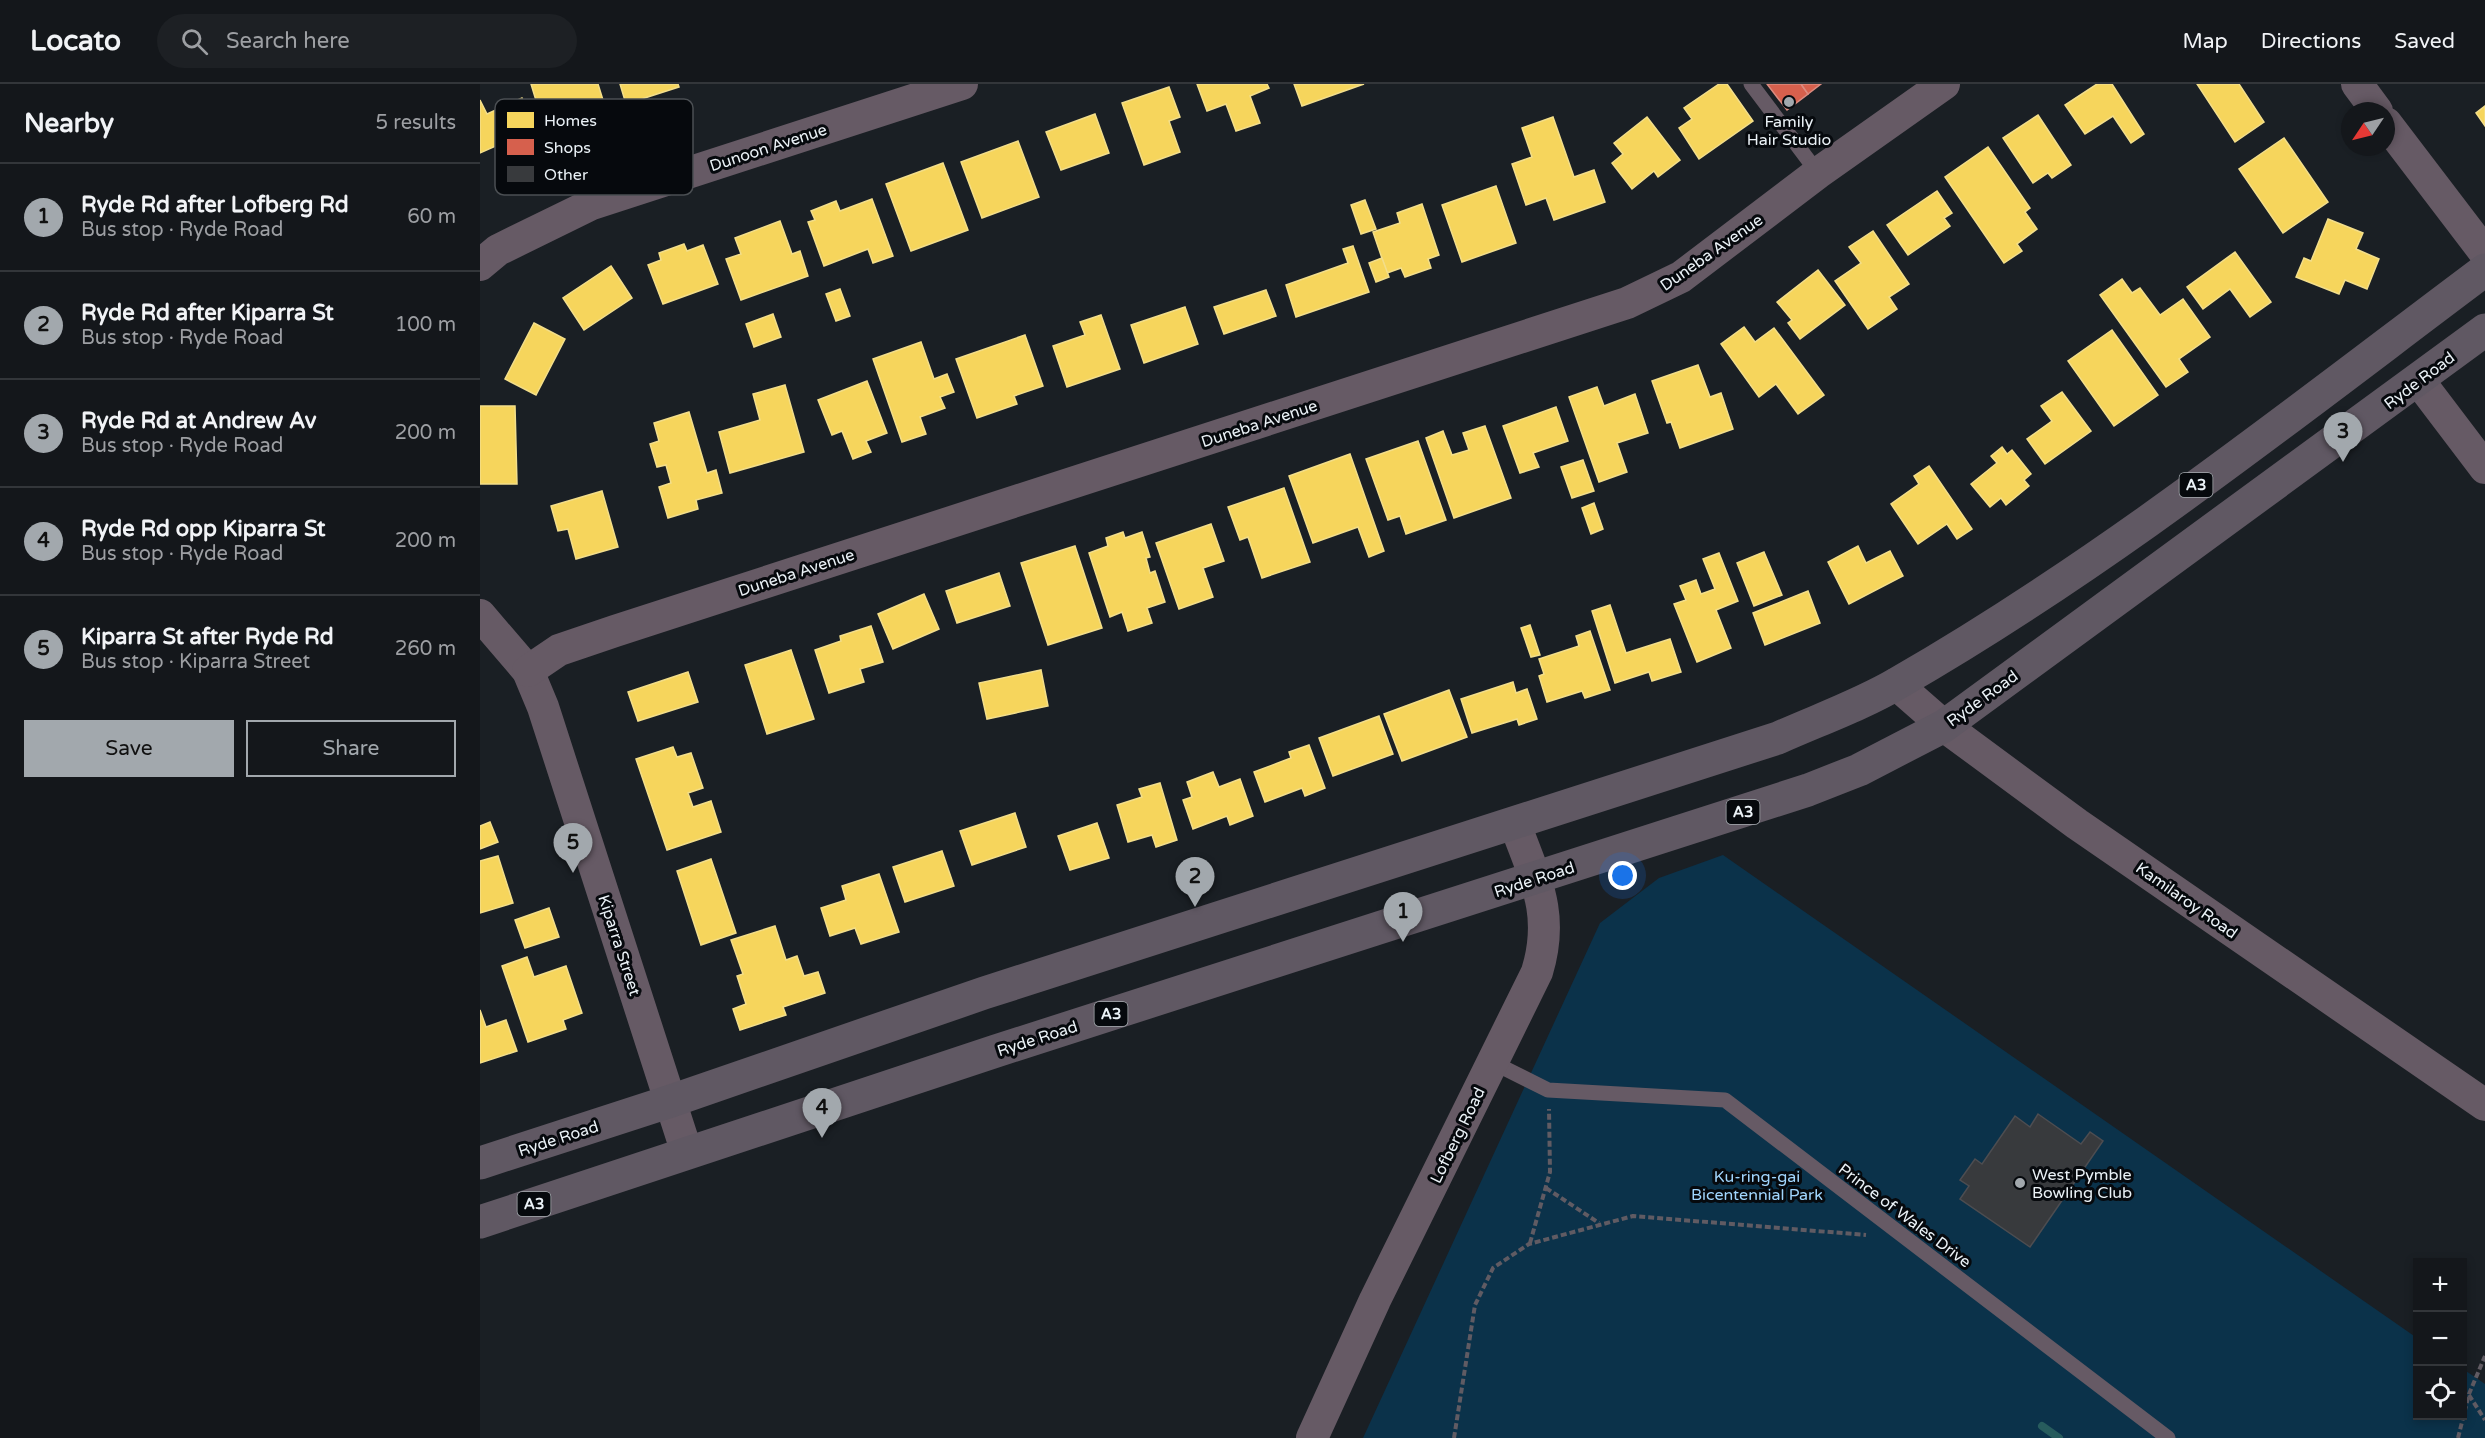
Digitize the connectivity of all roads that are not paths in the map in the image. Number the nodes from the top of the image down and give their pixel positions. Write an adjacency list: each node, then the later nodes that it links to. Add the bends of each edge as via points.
1 (962, 84): 7 (street, Dunoon Avenue)
2 (1751, 84): 8 (lane)
3 (1944, 84): 8 (street, Duneba Avenue)
4 (2357, 84): 5 (street)
5 (2370, 102)
6 (2395, 135): 10 (street)
7 (693, 171)
8 (1818, 173): 17 (street, Duneba Avenue, via 1681,277 1627,303 615,631 560,650)
9 (620, 195): 11 (street, Dunoon Avenue, via 592,204 498,250)
10 (2485, 253)
11 (480, 265)
12 (2485, 270): 18 (highway, Ryde Road / A3, via 2071,574)
13 (2485, 330): 14 (highway, Ryde Road / A3)
14 (2419, 381): 15 (street); 19 (highway, Ryde Road / A3)
15 (2485, 468)
16 (480, 615): 17 (street, Kiparra Street)
17 (528, 671): 23 (street, Kiparra Street)
18 (1896, 684): 19 (street, Kamilaroy Road); 20 (highway, Ryde Road / A3, via 1778,738)
19 (1944, 726): 21 (highway, Ryde Road / A3, via 1859,771); 24 (street, Kamilaroy Road, via 2078,824)
20 (1515, 824): 21 (street, Lofberg Road); 23 (highway, Ryde Road / A3, via 984,993)
21 (1535, 879): 22 (street, Lofberg Road, via 1543,904 1543,953); 25 (highway, Ryde Road / A3)
22 (1492, 1062): 28 (street, Lofberg Road); 29 (lane, Prince of Wales Drive, via 1548,1090 1725,1100)
23 (671, 1101): 25 (street, Kiparra Street); 26 (highway, Ryde Road / A3)
24 (2485, 1105)
25 (687, 1153): 27 (highway, Ryde Road / A3)
26 (480, 1163)
27 (480, 1222)
28 (1312, 1438)
29 (2168, 1438)

